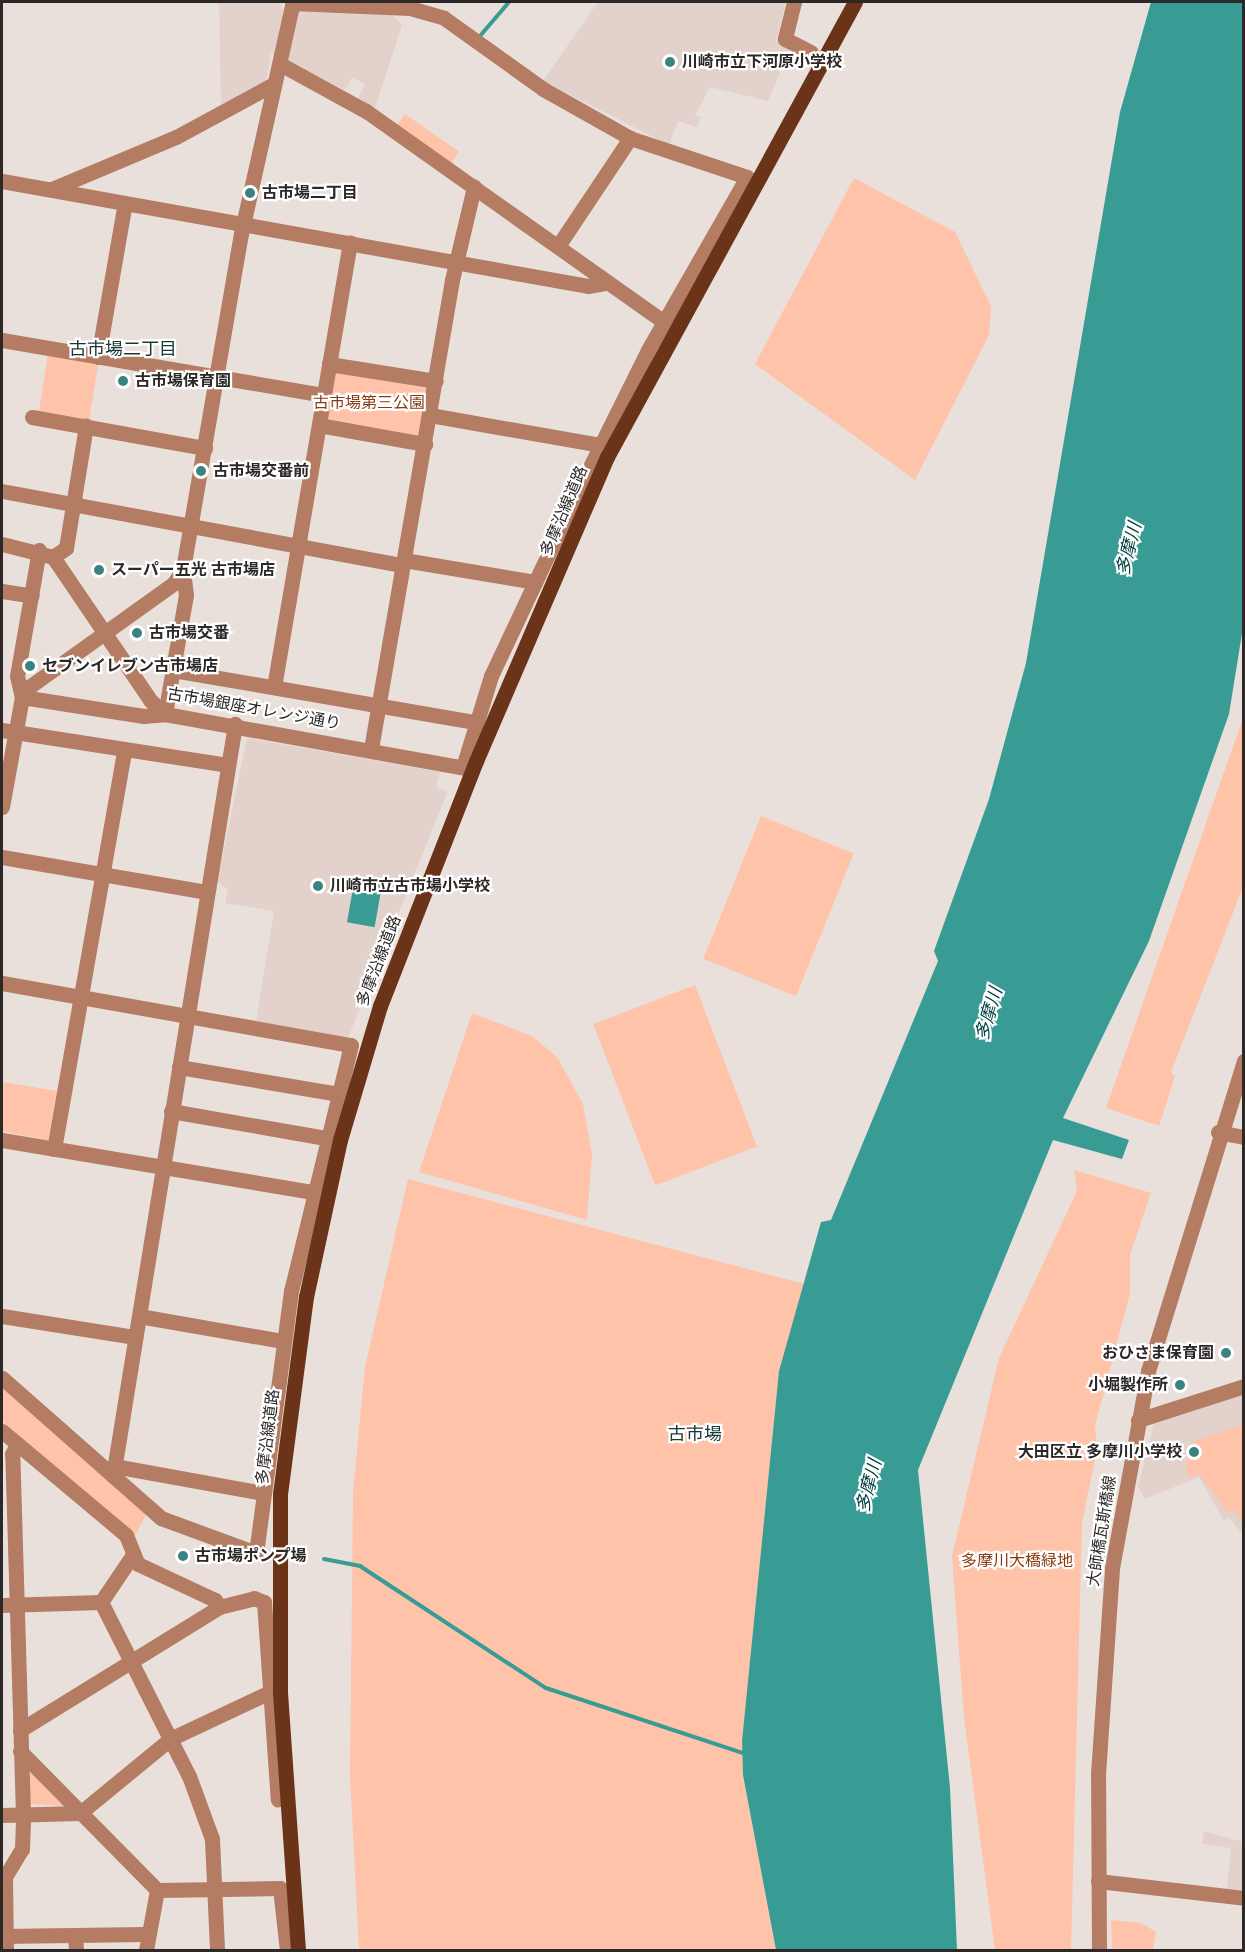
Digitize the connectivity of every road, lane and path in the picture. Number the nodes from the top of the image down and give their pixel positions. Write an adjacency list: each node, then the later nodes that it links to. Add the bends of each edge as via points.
1 (292, 2): 4 (street); 6 (street)
2 (794, 2): 5 (street, via 785,39)
3 (855, 2): 55 (main road, 多摩沿線道路, via 607,457)
4 (363, 4): 8 (street, via 410,8 444,18 543,89)
5 (811, 52)
6 (280, 64): 7 (street); 10 (street, via 343,96)
7 (274, 84): 11 (street, via 176,137); 13 (street)
8 (630, 138): 15 (street); 18 (street, via 747,177)
9 (2, 181): 11 (street)
10 (474, 187): 15 (street); 16 (street)
11 (51, 189): 12 (street)
12 (125, 203): 13 (street); 20 (street)
13 (244, 222): 14 (street); 22 (street)
14 (350, 242): 16 (street); 21 (street)
15 (558, 246): 17 (street)
16 (457, 261): 17 (street, via 588,286); 23 (street)
17 (605, 283): 18 (street)
18 (664, 322): 30 (street)
19 (2, 340): 20 (street)
20 (98, 357): 22 (street)
21 (329, 364): 23 (street); 24 (street)
22 (217, 377): 24 (street); 31 (street)
23 (436, 381): 25 (street)
24 (324, 395): 27 (street)
25 (430, 415): 29 (street); 30 (street)
26 (32, 417): 28 (street)
27 (319, 425): 29 (street); 36 (street)
28 (86, 426): 31 (street); 33 (street)
29 (425, 444): 38 (street)
30 (601, 445): 40 (street)
31 (205, 448): 34 (street)
32 (2, 491): 33 (street)
33 (73, 504): 34 (street); 37 (street, via 66,548)
34 (191, 528): 36 (street); 39 (street)
35 (2, 544): 37 (street)
36 (298, 547): 38 (street); 45 (street)
37 (46, 554): 42 (street); 43 (street, 古市場銀座オレンジ通り)
38 (404, 563): 40 (street); 47 (street)
39 (183, 569): 43 (street, via 174,583); 44 (street, via 186,595)
40 (535, 582): 49 (street)
41 (2, 591): 42 (street)
42 (32, 596): 46 (street, via 17,676)
43 (103, 632): 46 (street, via 39,678); 48 (street, 古市場銀座オレンジ通り)
44 (173, 670): 45 (street); 48 (street)
45 (274, 687): 47 (street)
46 (22, 697): 48 (street, via 144,716); 51 (street)
47 (379, 705): 49 (street); 52 (street)
48 (165, 714): 50 (street, 古市場銀座オレンジ通り)
49 (474, 722): 55 (street)
50 (235, 724): 52 (street, 古市場銀座オレンジ通り); 54 (street)
51 (8, 731): 53 (street); 56 (street)
52 (371, 748): 55 (street, 古市場銀座オレンジ通り)
53 (124, 750): 54 (street); 58 (street)
54 (227, 765): 59 (street)
55 (467, 768): 108 (main road, 多摩沿線道路, via 380,1006 339,1140 298,1345 280,1494 278,1600)
56 (2, 807)
57 (2, 857): 58 (street)
58 (102, 875): 59 (street); 61 (street)
59 (206, 892): 62 (street)
60 (2, 982): 61 (street)
61 (81, 997): 62 (street); 71 (street)
62 (186, 1016): 64 (street); 65 (street, via 351,1045)
63 (1244, 1060): 67 (street, 大師橋瓦斯橋線)
64 (179, 1067): 65 (street); 66 (street)
65 (339, 1094): 69 (street)
66 (171, 1112): 69 (street); 72 (street)
67 (1218, 1132): 68 (street); 80 (street, 大師橋瓦斯橋線)
68 (1244, 1137)
69 (326, 1138): 73 (street)
70 (2, 1140): 71 (street)
71 (54, 1149): 72 (street)
72 (163, 1167): 73 (street); 75 (street)
73 (312, 1192): 77 (street)
74 (2, 1316): 76 (street)
75 (138, 1316): 76 (street); 77 (street)
76 (135, 1337): 83 (street)
77 (282, 1341): 84 (street)
78 (2, 1378): 83 (street)
79 (1244, 1386): 80 (street)
80 (1138, 1420): 98 (street, 大師橋瓦斯橋線, via 1111,1585 1098,1774)
81 (2, 1431): 82 (street)
82 (17, 1445): 85 (street, via 126,1535); 87 (street, via 12,1454)
83 (114, 1471): 84 (street); 84 (street, via 161,1518 249,1554 259,1550)
84 (262, 1493)
85 (132, 1556): 86 (street); 88 (street, via 138,1564 215,1600)
86 (101, 1602): 87 (street); 89 (street)
87 (9, 1605): 91 (street)
88 (219, 1607): 89 (street); 90 (street, via 246,1596 264,1602)
89 (131, 1660): 91 (street); 92 (street)
90 (270, 1692): 92 (street); 94 (street)
91 (20, 1730): 93 (street)
92 (170, 1739): 95 (street); 99 (street, via 212,1839)
93 (20, 1751): 95 (street); 97 (street)
94 (278, 1800)
95 (80, 1813): 97 (street); 100 (street)
96 (2, 1815): 97 (street)
97 (23, 1815): 103 (street, via 21,1849 5,1877)
98 (1098, 1881): 101 (street); 109 (street, 大師橋瓦斯橋線)
99 (214, 1886): 100 (street); 106 (street); 107 (street, via 280,1888)
100 (157, 1890): 102 (street)
101 (1244, 1898)
102 (145, 1934): 104 (street); 105 (street)
103 (4, 1941): 104 (street)
104 (76, 1943)
105 (146, 1950)
106 (217, 1950)
107 (287, 1950)
108 (298, 1950)
109 (1099, 1950)

